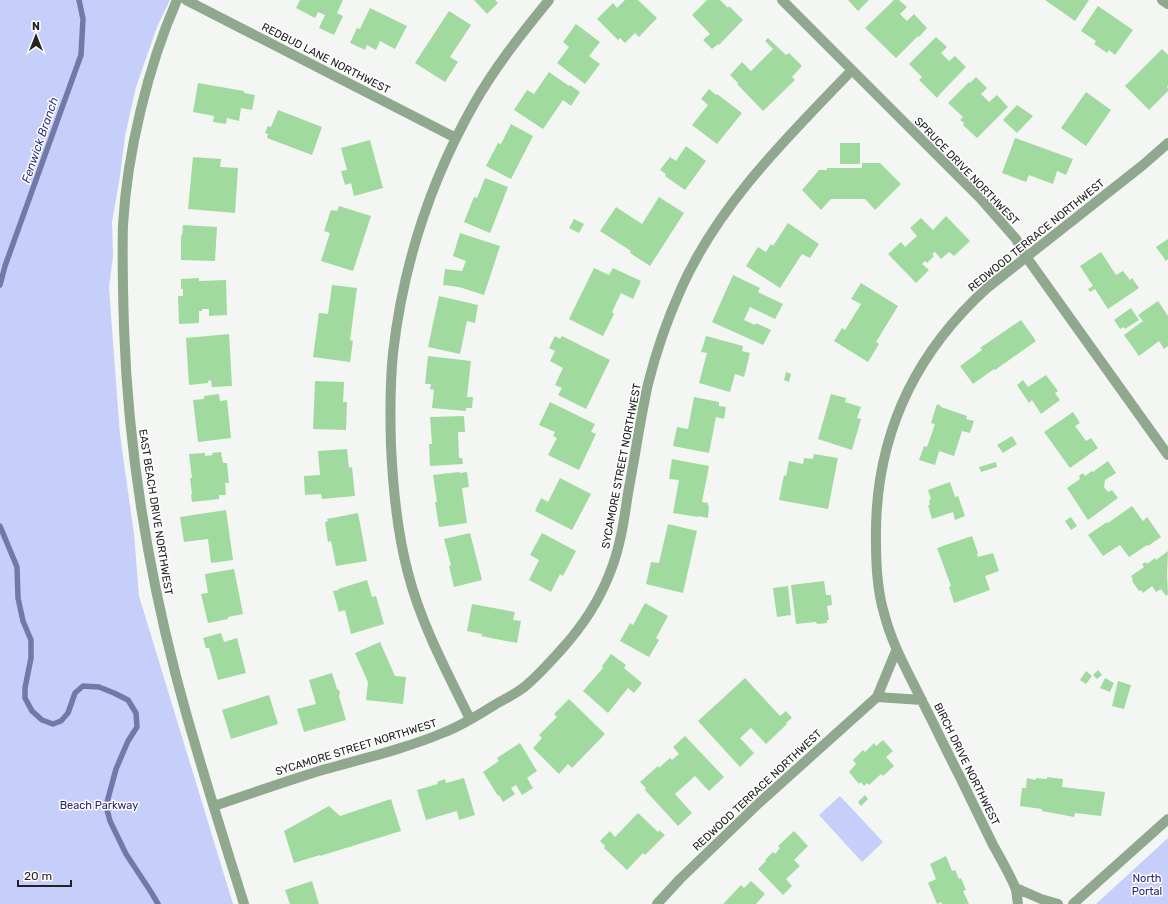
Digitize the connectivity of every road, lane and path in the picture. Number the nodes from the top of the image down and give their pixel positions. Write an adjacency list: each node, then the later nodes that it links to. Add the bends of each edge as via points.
1 (178, 0): 16 (street, EAST BEACH DRIVE NORTHWEST, via 164,34 146,92 128,180 122,268 125,354 134,454 153,576 177,678)
2 (186, 0): 8 (street, REDBUD LANE NORTHWEST)
3 (549, 0): 8 (street, via 489,80)
4 (782, 0): 7 (street, SPRUCE DRIVE NORTHWEST)
5 (1162, 0): 6 (street)
6 (1168, 4)
7 (852, 70): 10 (street, SPRUCE DRIVE NORTHWEST, via 980,198 1016,239); 15 (street, SYCAMORE STREET NORTHWEST, via 752,177 725,211 691,268 671,312 655,359 640,426 621,538 600,596 573,636 541,672 523,688)
8 (456, 138): 15 (street, via 430,197 408,274 397,323 390,398 392,464 400,537 408,575 423,620)
9 (1168, 143): 10 (street, REDWOOD TERRACE NORTHWEST)
10 (1027, 258): 11 (street, SPRUCE DRIVE NORTHWEST); 12 (street, REDWOOD TERRACE NORTHWEST, via 1001,276 974,300 944,333 911,384 891,432 878,490 876,560 884,613)
11 (1168, 455)
12 (896, 651): 13 (street, REDWOOD TERRACE NORTHWEST); 14 (street, BIRCH DRIVE NORTHWEST)
13 (877, 697): 14 (street); 20 (street, REDWOOD TERRACE NORTHWEST, via 759,803)
14 (922, 700): 18 (street, BIRCH DRIVE NORTHWEST)
15 (470, 719): 16 (street, SYCAMORE STREET NORTHWEST, via 448,731 418,742)
16 (214, 806): 19 (street, EAST BEACH DRIVE NORTHWEST)
17 (1168, 819): 23 (street)
18 (1016, 888): 21 (street, BIRCH DRIVE NORTHWEST); 22 (street)
19 (244, 904)
20 (657, 904)
21 (1018, 904)
22 (1058, 904)
23 (1073, 904)

